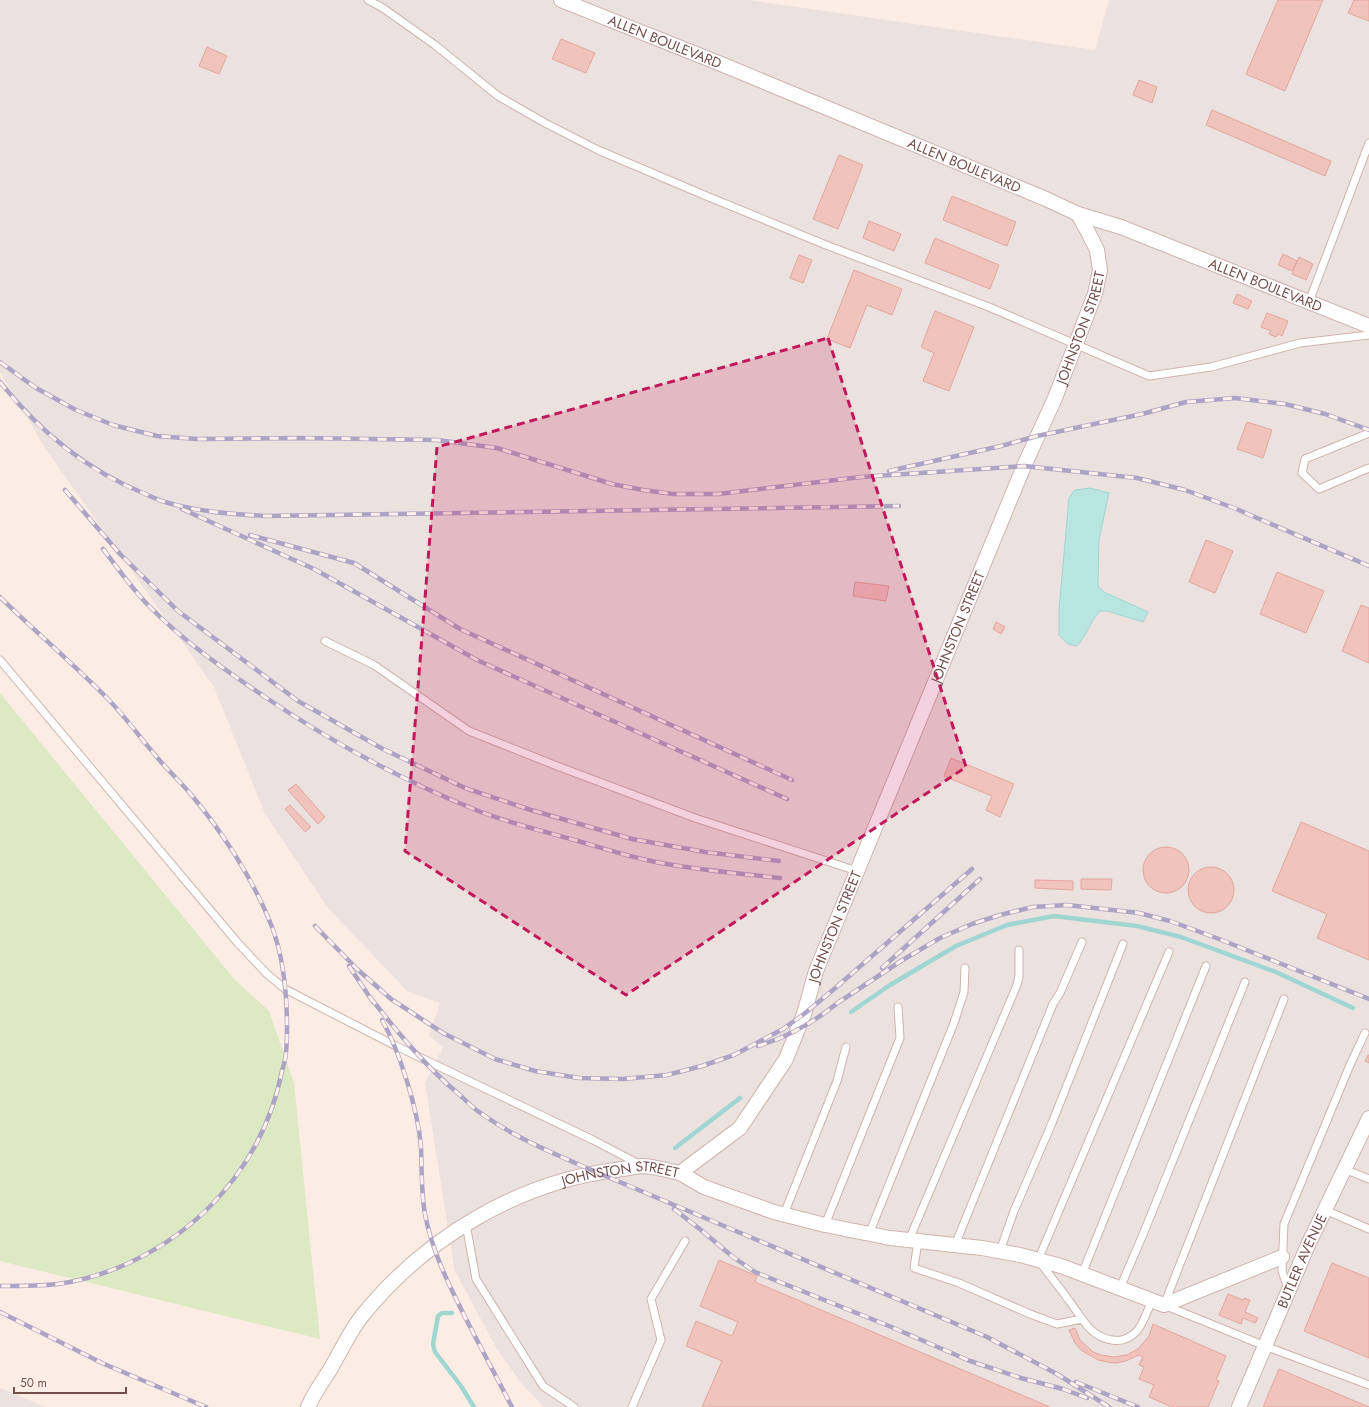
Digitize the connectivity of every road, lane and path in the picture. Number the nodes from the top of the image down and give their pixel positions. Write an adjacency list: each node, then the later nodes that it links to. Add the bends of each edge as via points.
1 (368, 0): 8 (lane, via 435,45 498,96 592,146 696,192 989,307)
2 (561, 0): 4 (street, ALLEN BOULEVARD, via 733,69)
3 (1369, 143): 5 (lane)
4 (1078, 214): 5 (street, ALLEN BOULEVARD, via 1122,227); 8 (street, JOHNSTON STREET, via 1096,250 1100,270 1095,294)
5 (1309, 302): 6 (street, ALLEN BOULEVARD)
6 (1369, 326)
7 (1369, 335): 8 (lane, via 1300,343 1211,367 1149,376)
8 (1074, 345): 13 (street, JOHNSTON STREET, via 1055,398)
9 (1369, 433): 10 (lane, via 1305,459 1302,473 1319,489)
10 (1369, 468)
11 (325, 641): 13 (lane, via 374,665 470,731 695,818)
12 (0, 660): 27 (lane, via 237,942 285,989)
13 (857, 871): 29 (street, JOHNSTON STREET, via 816,971 804,1014 786,1059 740,1128)
14 (1082, 942): 39 (lane, via 1053,1004)
15 (1123, 944): 40 (lane)
16 (1019, 950): 37 (lane, via 1020,976 1017,985)
17 (1169, 952): 42 (lane)
18 (1206, 966): 43 (lane)
19 (965, 968): 36 (lane, via 964,992 954,1024)
20 (1245, 982): 44 (lane, via 1150,1220)
21 (1284, 999): 46 (lane)
22 (898, 1007): 34 (lane, via 900,1038)
23 (1365, 1033): 41 (lane, via 1284,1224)
24 (846, 1047): 32 (lane, via 837,1081)
25 (1369, 1118): 26 (street, BUTLER AVENUE)
26 (1366, 1134): 28 (street, BUTLER AVENUE)
27 (643, 1166): 29 (street, JOHNSTON STREET); 33 (street, JOHNSTON STREET, via 596,1172 564,1180 525,1193)
28 (1344, 1169): 30 (lane); 31 (street, BUTLER AVENUE)
29 (680, 1173): 32 (street, via 704,1187)
30 (1369, 1179)
31 (1325, 1210): 35 (lane); 45 (street, BUTLER AVENUE)
32 (784, 1214): 34 (street)
33 (466, 1224): 50 (street, JOHNSTON STREET, via 433,1246 389,1286 361,1317); 51 (lane, via 476,1279 542,1386)
34 (825, 1225): 36 (street)
35 (1369, 1229)
36 (869, 1234): 37 (street)
37 (913, 1240): 39 (street); 47 (lane, via 914,1268 959,1283 1057,1324)
38 (685, 1241): 52 (lane, via 651,1299 661,1340)
39 (955, 1245): 40 (street)
40 (1000, 1251): 42 (street)
41 (1282, 1257): 45 (lane, via 1282,1271); 46 (street)
42 (1038, 1260): 43 (street); 47 (lane)
43 (1082, 1274): 44 (street)
44 (1120, 1288): 46 (street)
45 (1289, 1290): 48 (street, BUTLER AVENUE)
46 (1158, 1303): 47 (lane, via 1138,1330 1128,1338 1118,1341 1104,1339 1093,1332); 48 (lane)
47 (1082, 1319)
48 (1265, 1346): 49 (lane); 53 (street, BUTLER AVENUE)
49 (1369, 1385)
50 (308, 1407)
51 (574, 1407)
52 (632, 1407)
53 (1239, 1407)

